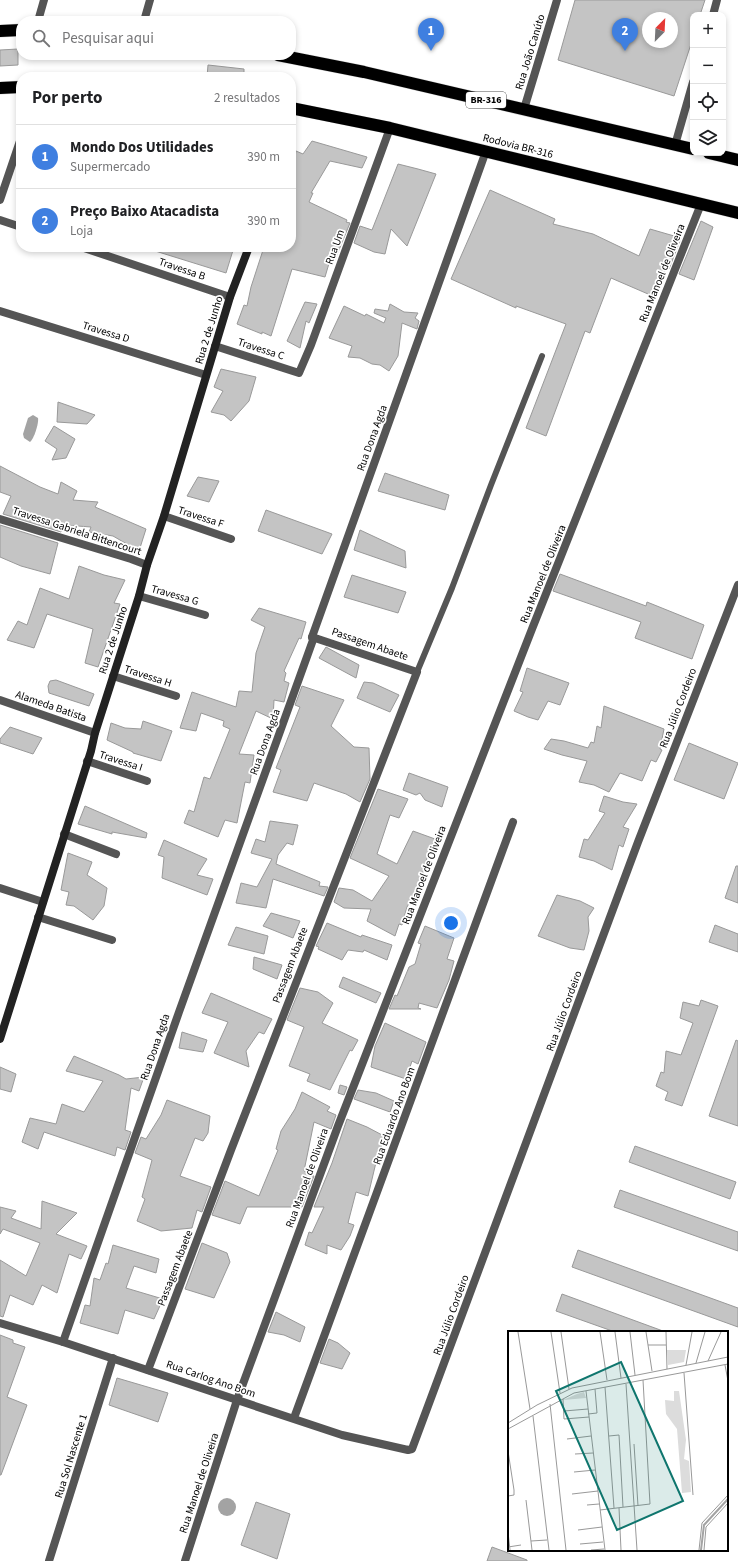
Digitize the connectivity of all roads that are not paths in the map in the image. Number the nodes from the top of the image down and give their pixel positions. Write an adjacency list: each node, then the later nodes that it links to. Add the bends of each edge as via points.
1 (44, 0): 6 (street)
2 (150, 0): 7 (street)
3 (557, 0): 15 (street, Rua João Canúto)
4 (717, 0): 5 (street)
5 (714, 12)
6 (39, 16)
7 (145, 16)
8 (16, 30): 9 (highway)
9 (0, 31)
10 (296, 59): 15 (highway, BR-316)
11 (692, 84): 17 (street)
12 (16, 87): 13 (highway)
13 (0, 88)
14 (296, 109): 16 (highway, Rodovia BR-316)
15 (524, 109): 17 (highway, BR-316)
16 (390, 128): 19 (highway, Rodovia BR-316); 34 (street, Rua Um)
17 (674, 145): 18 (highway, BR-316)
18 (690, 148)
19 (486, 151): 24 (highway, Rodovia BR-316); 43 (street, Rua Dona Agda)
20 (16, 153): 23 (street)
21 (721, 156): 22 (highway)
22 (738, 160)
23 (0, 200)
24 (701, 204): 25 (highway, Rodovia BR-316); 63 (street, Rua Manoel de Oliveira, via 338,1126)
25 (738, 213)
26 (0, 220): 27 (street)
27 (16, 225)
28 (96, 252): 30 (street, Travessa B)
29 (247, 252): 30 (street, Rua 2 de Junho)
30 (230, 297): 32 (street, Rua 2 de Junho)
31 (0, 311): 35 (street, Travessa D)
32 (215, 346): 34 (street, Travessa C); 35 (street, Rua 2 de Junho)
33 (542, 356): 44 (lane)
34 (299, 373)
35 (206, 375): 36 (street, Rua 2 de Junho)
36 (164, 516): 38 (street, Travessa F); 39 (street, Rua 2 de Junho)
37 (0, 518): 39 (street, Travessa Gabriela Bittencourt)
38 (231, 539)
39 (147, 565): 41 (street, Rua 2 de Junho)
40 (738, 585): 65 (street, Rua Júlio Cordeiro, via 638,842)
41 (139, 596): 42 (street, Travessa G); 45 (street, Rua 2 de Junho)
42 (205, 615)
43 (312, 637): 44 (street, Passagem Abaete); 60 (street, Rua Dona Agda)
44 (417, 672): 62 (street, Passagem Abaete)
45 (113, 676): 46 (street, Travessa H); 48 (street, Rua 2 de Junho)
46 (176, 696)
47 (0, 700): 48 (street, Alameda Batista)
48 (95, 733): 49 (street, Rua 2 de Junho)
49 (87, 761): 50 (street, Travessa I); 52 (street, Rua 2 de Junho)
50 (147, 781)
51 (513, 822): 64 (street, Rua Eduardo Ano Bom)
52 (64, 834): 53 (street); 55 (street, Rua 2 de Junho)
53 (116, 854)
54 (0, 888): 55 (street)
55 (43, 902): 56 (street, Rua 2 de Junho)
56 (38, 917): 57 (street); 58 (street, Rua 2 de Junho)
57 (112, 940)
58 (0, 1040)
59 (0, 1323): 60 (street, Rua Carlog Ano Bom)
60 (63, 1342): 61 (street, Rua Carlog Ano Bom)
61 (113, 1358): 62 (street, Rua Carlog Ano Bom); 66 (street, Rua Sol Nascente 1)
62 (148, 1370): 63 (street, Rua Carlog Ano Bom)
63 (237, 1400): 64 (street, Rua Carlog Ano Bom); 67 (street, Rua Manoel de Oliveira)
64 (294, 1418): 65 (street, Rua Carlog Ano Bom, via 342,1435 408,1450)
65 (414, 1446)
66 (49, 1561)
67 (185, 1561)

